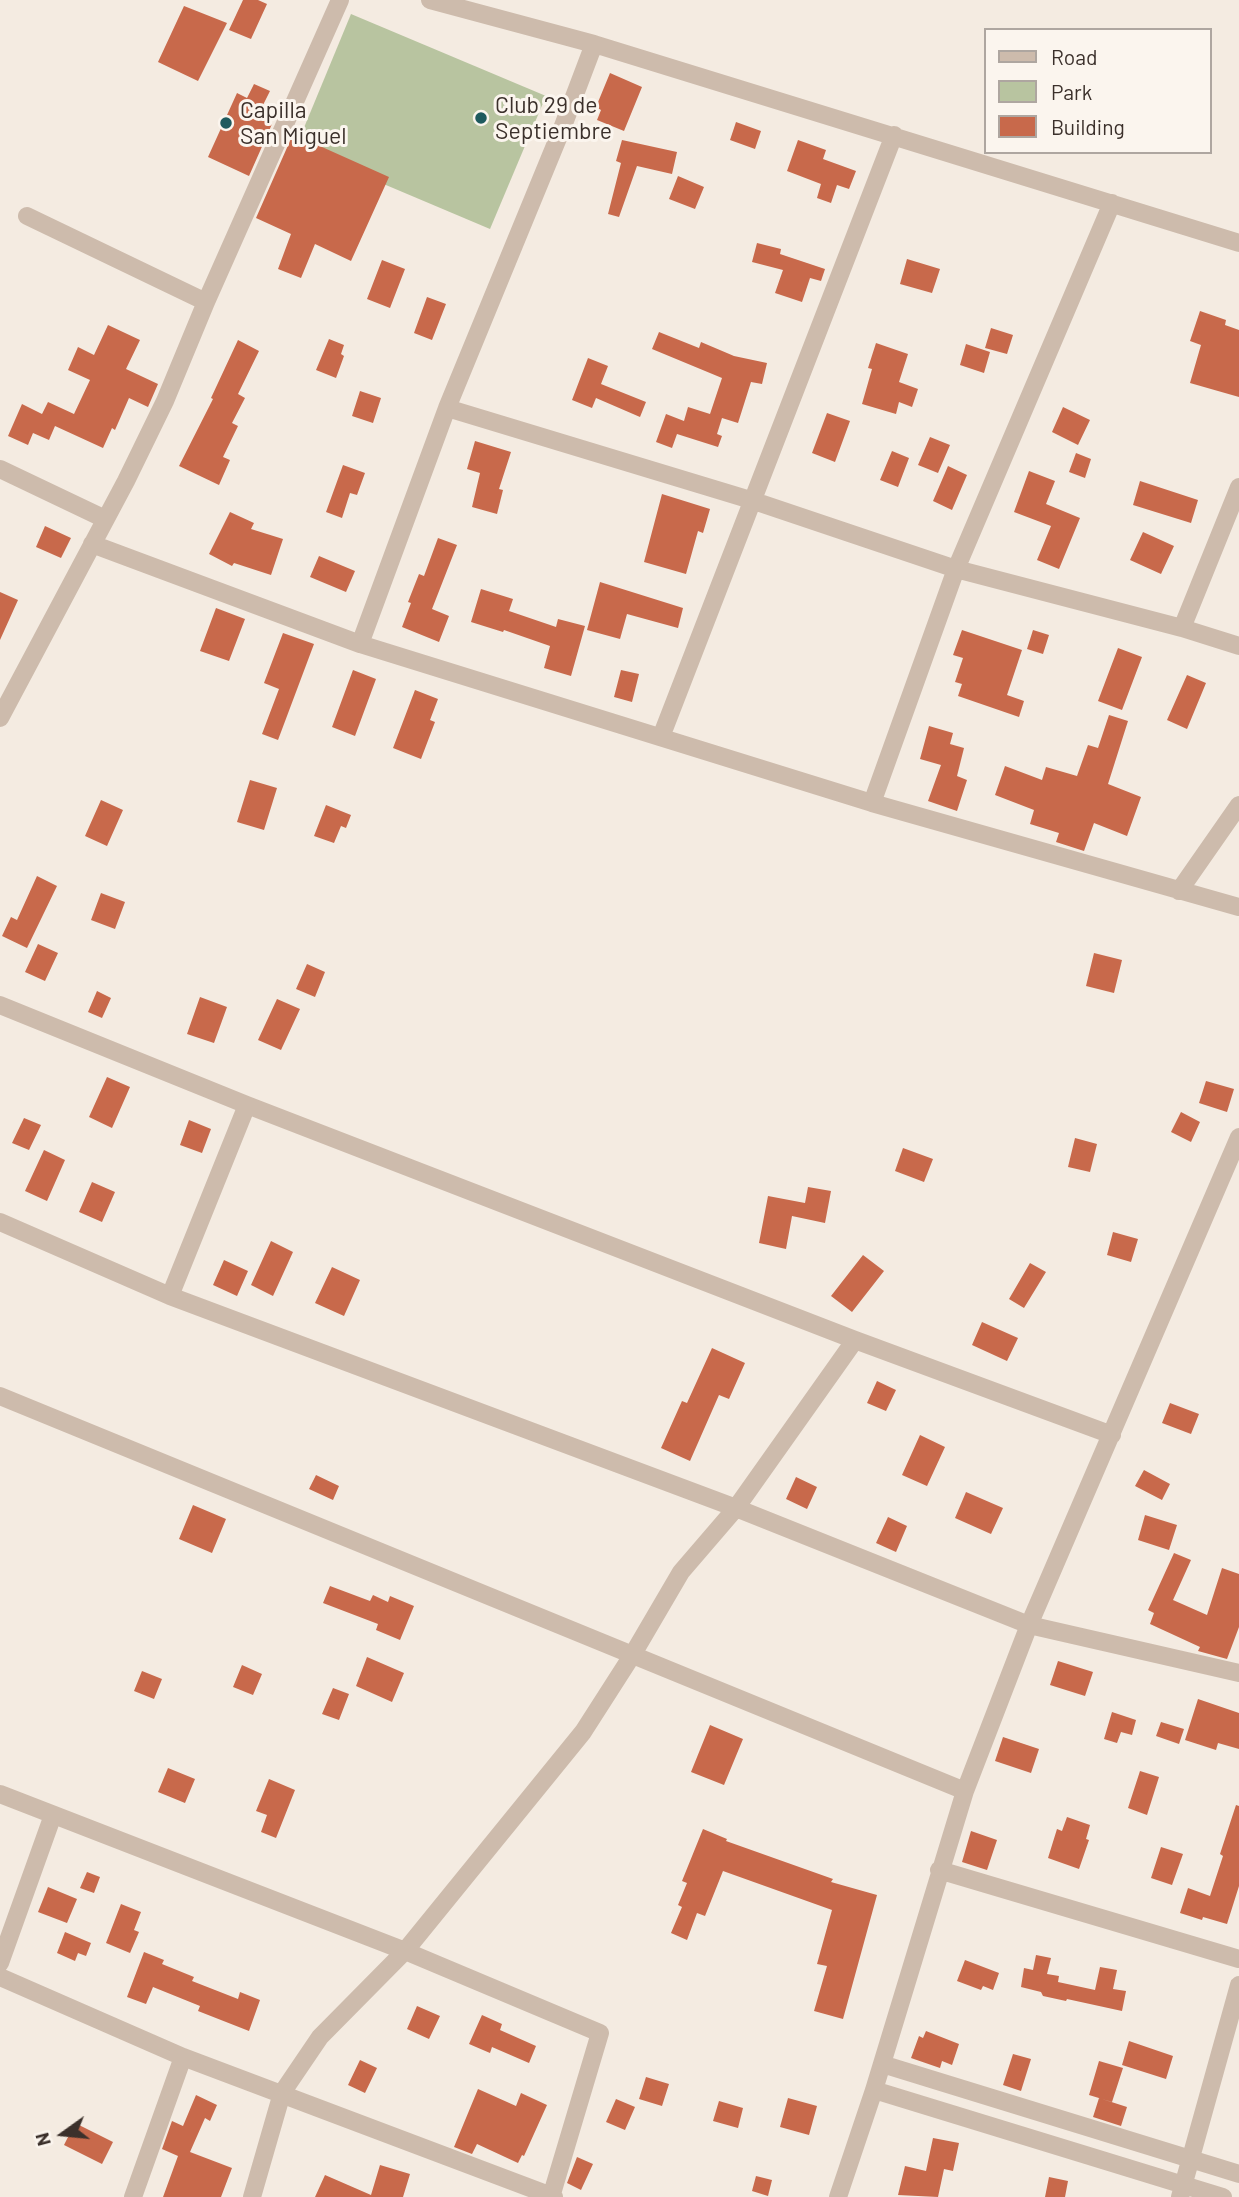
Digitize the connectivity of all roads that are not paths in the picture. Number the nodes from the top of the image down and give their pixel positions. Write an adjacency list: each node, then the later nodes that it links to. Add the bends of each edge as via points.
1 (340, 0): 8 (street)
2 (430, 0): 3 (street)
3 (594, 44): 4 (street); 9 (street)
4 (894, 135): 5 (street); 12 (street)
5 (1112, 203): 7 (street); 15 (street)
6 (27, 216): 8 (street)
7 (1239, 243)
8 (206, 302): 13 (street, via 165,401)
9 (447, 408): 12 (street); 17 (street)
10 (0, 469): 13 (street)
11 (1239, 488): 16 (street)
12 (754, 501): 15 (street); 20 (street)
13 (105, 519): 14 (street)
14 (92, 544): 17 (street); 19 (street)
15 (956, 569): 16 (street); 21 (street)
16 (1182, 628): 18 (street)
17 (360, 643): 20 (street)
18 (1239, 646)
19 (0, 718)
20 (661, 737): 21 (street)
21 (872, 803): 23 (street)
22 (1239, 805): 23 (street)
23 (1179, 891): 24 (street)
24 (1239, 907)
25 (0, 1006): 26 (street)
26 (247, 1105): 29 (street); 30 (street)
27 (1239, 1137): 32 (street)
28 (0, 1222): 29 (street)
29 (170, 1296): 33 (street)
30 (855, 1340): 32 (street); 33 (street)
31 (0, 1396): 35 (street)
32 (1112, 1435): 34 (street)
33 (736, 1508): 34 (street); 35 (street, via 681,1572)
34 (1029, 1625): 36 (street); 37 (street)
35 (633, 1654): 37 (street); 41 (street, via 583,1732)
36 (1239, 1673)
37 (965, 1791): 40 (street)
38 (0, 1794): 39 (street)
39 (53, 1815): 41 (street); 43 (street)
40 (939, 1870): 42 (street); 47 (street)
41 (405, 1951): 49 (street, via 320,2037); 55 (street, via 600,2032)
42 (1239, 1959)
43 (0, 1962)
44 (0, 1977): 46 (street)
45 (1239, 1984): 50 (street)
46 (183, 2057): 49 (street); 53 (street)
47 (882, 2064): 48 (street); 50 (street)
48 (874, 2090): 52 (street); 56 (street)
49 (282, 2093): 54 (street); 55 (street)
50 (1189, 2158): 51 (street); 52 (street)
51 (1239, 2174)
52 (1181, 2191): 57 (street)
53 (133, 2197)
54 (252, 2197)
55 (552, 2197)
56 (838, 2197)
57 (1223, 2197)

